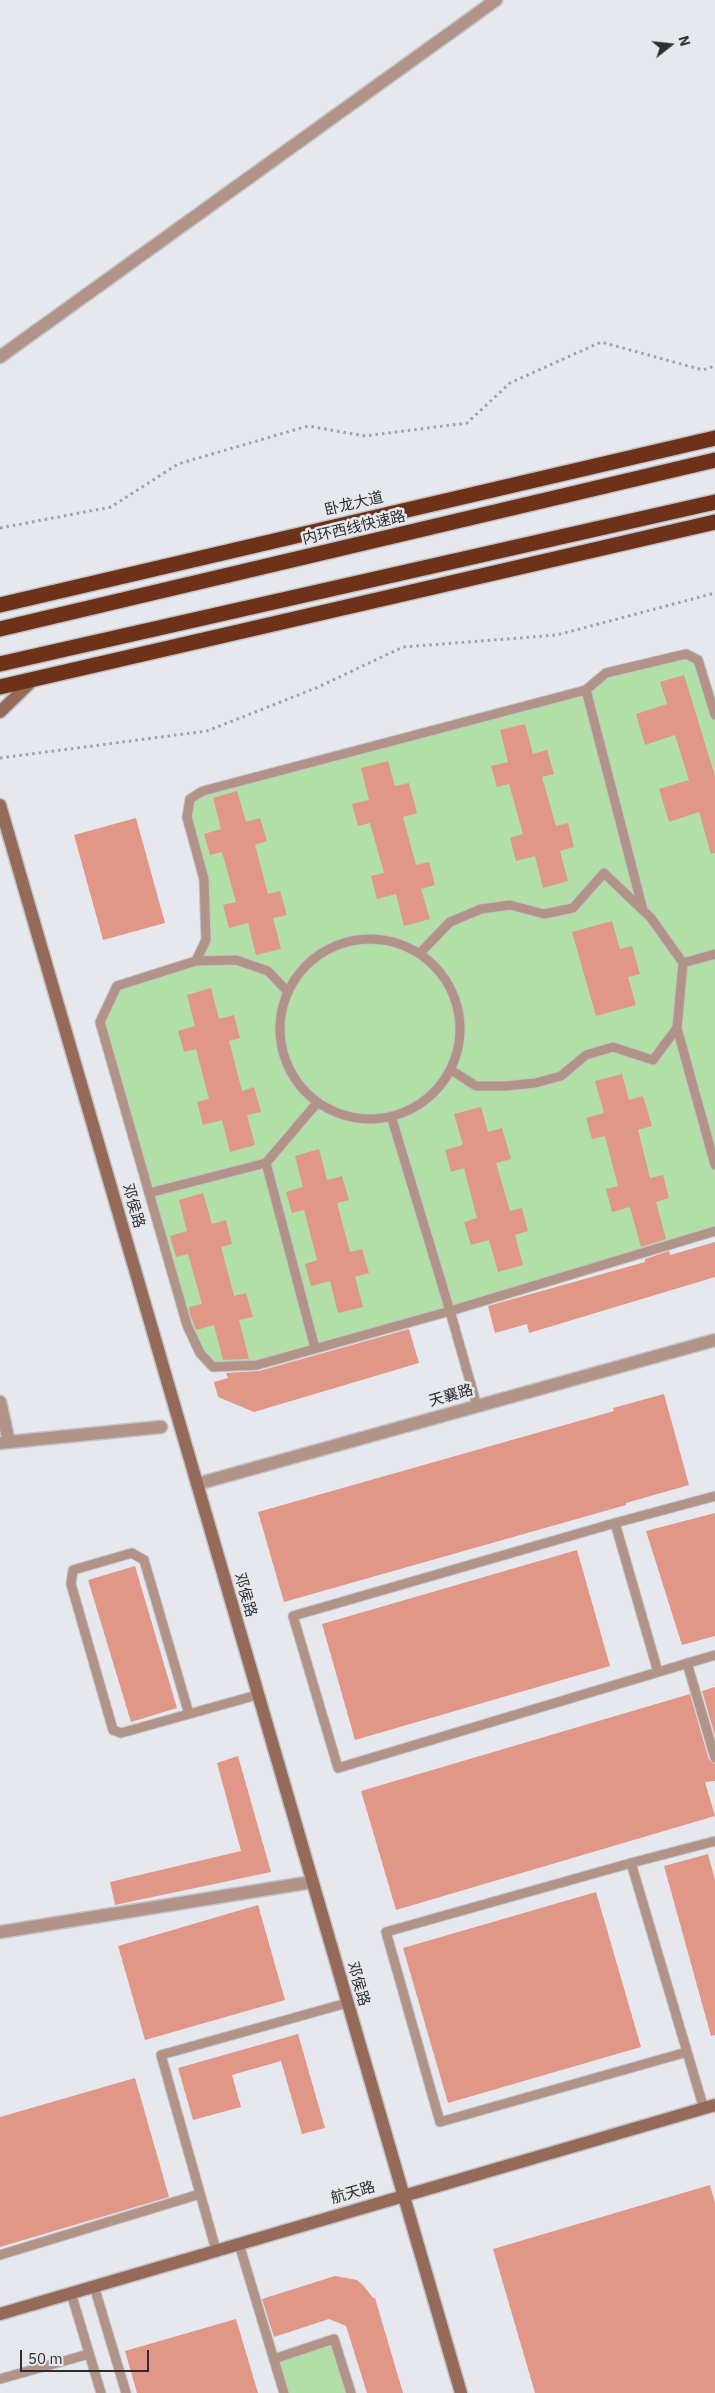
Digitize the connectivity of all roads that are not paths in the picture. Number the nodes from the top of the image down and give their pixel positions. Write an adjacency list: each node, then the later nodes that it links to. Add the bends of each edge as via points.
1 (496, 0): 2 (street)
2 (0, 357)
3 (715, 438): 7 (highway, 卧龙大道)
4 (715, 460): 8 (highway, 内环西线快速路)
5 (715, 502): 9 (highway)
6 (715, 522): 10 (highway)
7 (0, 605)
8 (0, 629)
9 (0, 664)
10 (35, 678): 11 (highway); 13 (street)
11 (0, 687)
12 (586, 690): 14 (lane, via 606,673 686,654 698,660); 16 (lane); 19 (lane, via 203,791 190,799 187,817 204,879 206,940)
13 (0, 712)
14 (715, 716)
15 (0, 805): 37 (street, 邓侯路)
16 (643, 910): 17 (lane, via 604,873 573,908 544,914 510,905 481,909 450,922); 20 (lane)
17 (420, 953): 21 (lane, via 391,941 360,939 330,947 305,965); 23 (lane, via 439,971 453,993 459,1019 458,1045)
18 (715, 954): 20 (lane)
19 (196, 961): 21 (lane, via 236,960 268,971); 28 (lane, via 117,986 100,1022)
20 (683, 963): 22 (lane)
21 (287, 991): 24 (lane, via 279,1021 282,1052 295,1080)
22 (677, 1028): 23 (lane, via 653,1060 614,1047 586,1055 561,1076 535,1083 476,1086); 27 (lane)
23 (451, 1070): 25 (lane, via 432,1095 406,1112)
24 (317, 1103): 25 (lane, via 345,1117 376,1120); 26 (lane)
25 (391, 1116): 30 (lane)
26 (266, 1163): 28 (lane); 32 (lane)
27 (715, 1165)
28 (149, 1193): 32 (lane, via 187,1325 200,1353 213,1367 258,1364)
29 (715, 1231): 30 (lane)
30 (450, 1311): 32 (lane); 34 (lane)
31 (715, 1340): 34 (street, 天襄路)
32 (316, 1348)
33 (0, 1402): 36 (street)
34 (477, 1406): 37 (street, 天襄路)
35 (161, 1427): 36 (street)
36 (5, 1443)
37 (196, 1484): 43 (street, 邓侯路)
38 (715, 1496): 39 (lane)
39 (616, 1523): 42 (lane); 42 (lane, via 293,1616 338,1768)
40 (715, 1655): 41 (lane)
41 (687, 1663): 42 (lane); 45 (lane)
42 (658, 1672)
43 (257, 1695): 44 (lane); 48 (street, 邓侯路)
44 (189, 1714): 44 (lane, via 121,1733 113,1730 71,1584 73,1570 132,1553 144,1560)
45 (715, 1758)
46 (715, 1840): 47 (lane)
47 (631, 1863): 51 (lane); 51 (lane, via 386,1932 440,2122)
48 (312, 1882): 49 (street); 50 (street, 邓侯路)
49 (0, 1932)
50 (347, 2002): 53 (lane, via 161,2055); 54 (street, 邓侯路)
51 (687, 2052): 52 (lane)
52 (709, 2107): 54 (street, 航天路)
53 (200, 2194): 56 (lane); 57 (lane)
54 (403, 2195): 55 (street, 航天路); 68 (street, 邓侯路)
55 (239, 2244): 56 (street, 航天路); 62 (lane)
56 (216, 2250): 58 (street, 航天路)
57 (0, 2255)
58 (94, 2286): 59 (street, 航天路); 65 (lane)
59 (71, 2293): 60 (street, 航天路); 61 (lane)
60 (0, 2314)
61 (89, 2354): 63 (lane); 64 (lane)
62 (274, 2359): 66 (lane); 67 (lane, via 334,2339)
63 (0, 2380)
64 (101, 2393)
65 (126, 2393)
66 (284, 2393)
67 (351, 2393)
68 (461, 2393)

